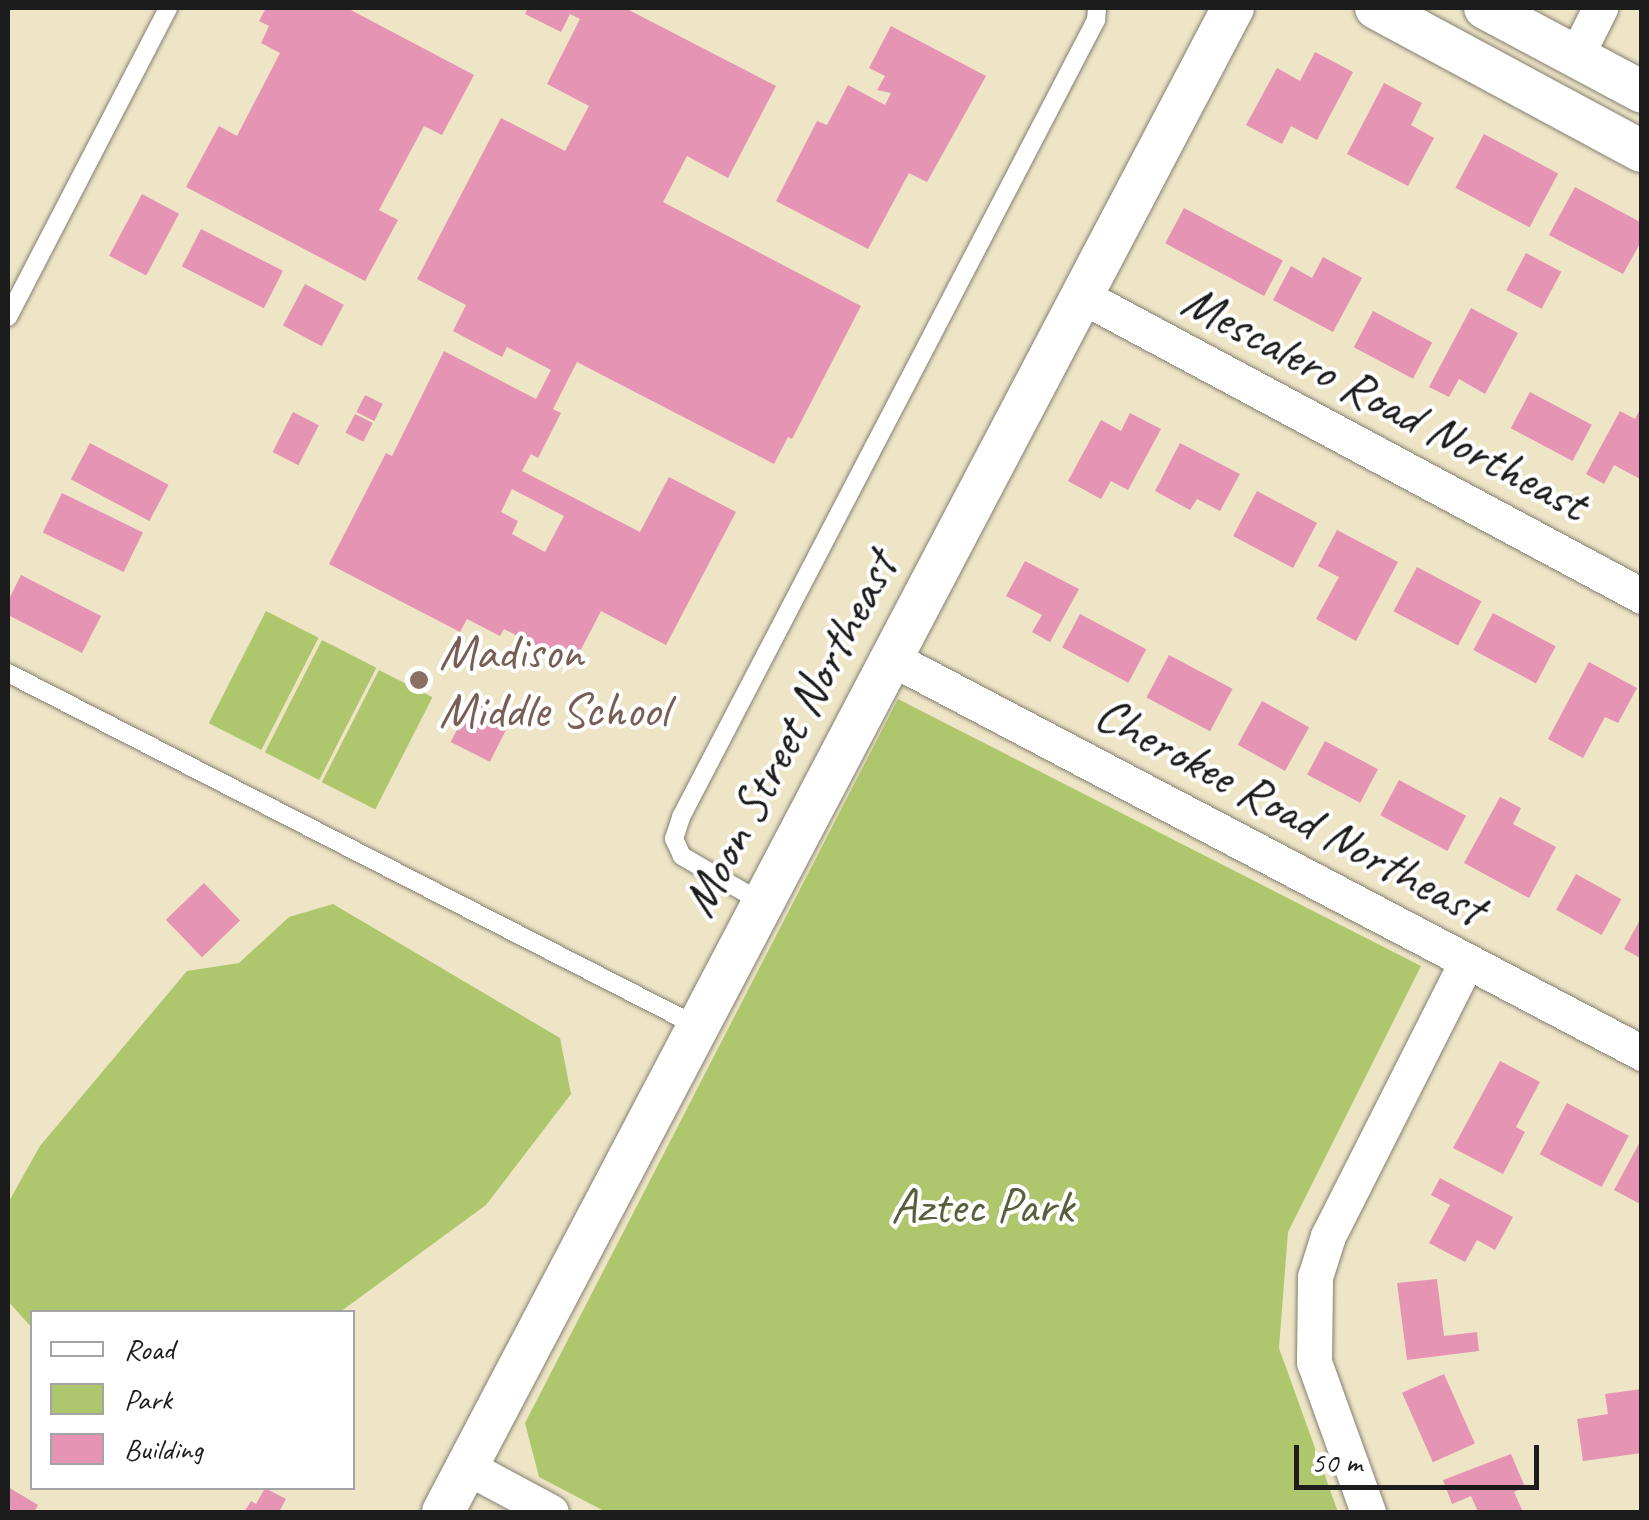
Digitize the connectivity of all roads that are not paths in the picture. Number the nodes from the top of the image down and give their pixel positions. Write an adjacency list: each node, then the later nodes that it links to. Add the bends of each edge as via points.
1 (168, 8): 12 (lane)
2 (1096, 8): 16 (lane, via 1096,20 681,818 674,839 682,856)
3 (1233, 8): 11 (street, Moon Street Northeast)
4 (1376, 8): 9 (street)
5 (1485, 8): 7 (street)
6 (1600, 8): 7 (street)
7 (1576, 56): 8 (street); 9 (street)
8 (1642, 92)
9 (1552, 102): 10 (street)
10 (1642, 151)
11 (1082, 296): 13 (street, Mescalero Road Northeast); 14 (street, Moon Street Northeast)
12 (8, 316)
13 (1642, 596)
14 (891, 658): 16 (street, Moon Street Northeast); 17 (street, Cherokee Road Northeast)
15 (8, 673): 18 (lane)
16 (763, 903): 18 (street, Moon Street Northeast)
17 (1466, 961): 19 (street, Cherokee Road Northeast); 23 (street, via 1328,1236 1315,1276 1314,1362)
18 (697, 1026): 20 (street, Moon Street Northeast)
19 (1642, 1052)
20 (467, 1467): 21 (street, Moon Street Northeast); 22 (street)
21 (443, 1512)
22 (552, 1512)
23 (1368, 1512)

